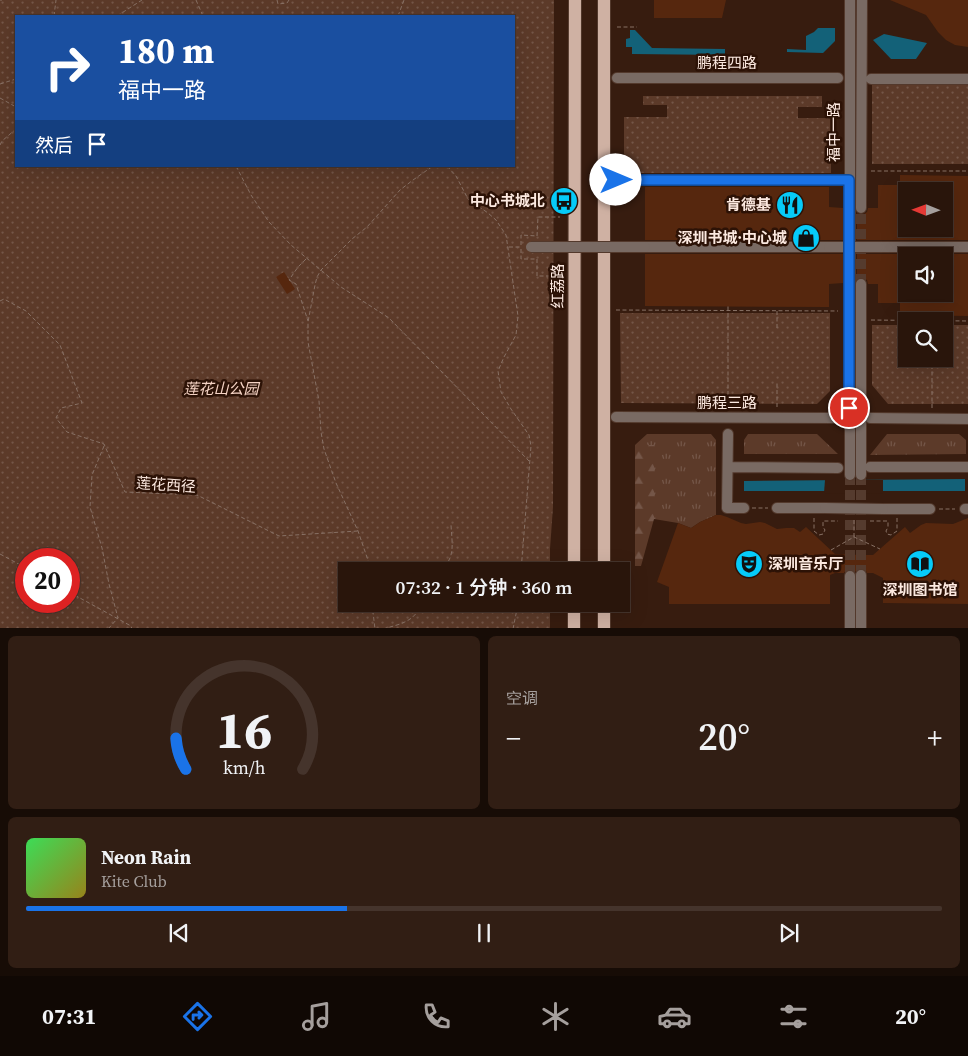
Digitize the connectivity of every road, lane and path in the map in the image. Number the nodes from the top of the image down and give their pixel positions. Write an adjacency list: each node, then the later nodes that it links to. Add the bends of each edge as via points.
1 (56, 0): 11 (path)
2 (142, 0): 12 (path)
3 (196, 0): 13 (path)
4 (276, 0): 5 (path, via 278,4)
5 (288, 0)
6 (404, 0): 14 (path)
7 (575, 0): 92 (main road, 红荔路)
8 (604, 0): 93 (main road)
9 (850, 0): 33 (street, 福中一路)
10 (862, 0): 34 (street, 福中一路)
11 (54, 15)
12 (119, 15)
13 (203, 15)
14 (398, 15)
15 (617, 27): 16 (path)
16 (637, 27)
17 (617, 78): 18 (street, 鹏程四路)
18 (838, 78)
19 (15, 79): 22 (path)
20 (870, 79): 21 (street)
21 (968, 79)
22 (0, 84)
23 (0, 98): 24 (path)
24 (15, 106)
25 (15, 130): 26 (path)
26 (0, 145)
27 (237, 167): 39 (path, via 269,222)
28 (432, 167): 40 (path, via 400,190 367,227)
29 (448, 167): 36 (path, via 468,199 501,226)
30 (870, 171): 31 (path)
31 (968, 171)
32 (616, 180): 33 (street)
33 (849, 180): 71 (street, 福中一路)
34 (861, 208)
35 (560, 217): 37 (path, via 538,217 538,236 521,236)
36 (508, 247): 37 (path); 66 (path, via 518,316 516,336 498,371 501,392 529,434)
37 (526, 247): 38 (street, bridge); 41 (path, via 521,259 537,259 537,276)
38 (968, 247)
39 (307, 258): 40 (path); 53 (path, via 289,280 296,284)
40 (321, 270): 53 (path); 66 (path, via 389,318)
41 (560, 276)
42 (861, 284): 72 (street)
43 (0, 300): 65 (path, via 26,311 60,345 82,403 61,408 56,418 67,432)
44 (728, 306): 46 (path)
45 (616, 310): 46 (path)
46 (728, 311): 47 (path); 58 (path)
47 (777, 311): 48 (path); 54 (path)
48 (838, 311)
49 (870, 320): 50 (path)
50 (898, 320)
51 (953, 321): 52 (path)
52 (968, 321)
53 (308, 322): 83 (path, via 324,449)
54 (777, 328)
55 (932, 367): 62 (path)
56 (777, 381): 59 (path)
57 (616, 417): 58 (street, 鹏程三路)
58 (728, 418): 59 (street, 鹏程三路)
59 (777, 418): 60 (street, 鹏程三路)
60 (838, 418)
61 (870, 418): 62 (street)
62 (932, 418): 63 (street)
63 (968, 418)
64 (728, 434): 67 (street)
65 (104, 444): 83 (path, 莲花西径, via 125,492 197,495 279,536); 102 (path, via 92,474 90,507)
66 (530, 462): 91 (path)
67 (728, 467): 70 (street); 73 (street, via 727,508)
68 (870, 467): 69 (street)
69 (968, 467)
70 (838, 468)
71 (850, 475)
72 (861, 475)
73 (744, 508): 74 (path)
74 (776, 508): 75 (street)
75 (819, 508): 76 (street, bridge); 81 (path, via 814,531 819,535 825,531 823,521)
76 (854, 508): 77 (street, bridge); 84 (path)
77 (897, 509): 78 (street); 80 (path, via 897,531 893,535 886,531 888,521)
78 (930, 509): 79 (path)
79 (966, 509)
80 (870, 521)
81 (838, 522)
82 (451, 525): 90 (path, via 452,552)
83 (358, 532): 89 (path)
84 (854, 537): 85 (path, bridge); 86 (path, bridge)
85 (880, 549)
86 (831, 550)
87 (0, 554): 88 (path)
88 (15, 562)
89 (369, 562)
90 (448, 562)
91 (522, 562)
92 (574, 562)
93 (604, 562)
94 (861, 575): 111 (street)
95 (850, 576): 110 (street)
96 (80, 598): 102 (path)
97 (373, 612): 105 (path)
98 (417, 612): 106 (path, via 411,620)
99 (516, 612): 107 (path)
100 (574, 612): 108 (main road)
101 (604, 612): 109 (main road)
102 (118, 618): 103 (path); 104 (path)
103 (108, 628)
104 (132, 628)
105 (375, 628)
106 (383, 628)
107 (513, 628)
108 (574, 628)
109 (604, 628)
110 (850, 628)
111 (861, 628)

